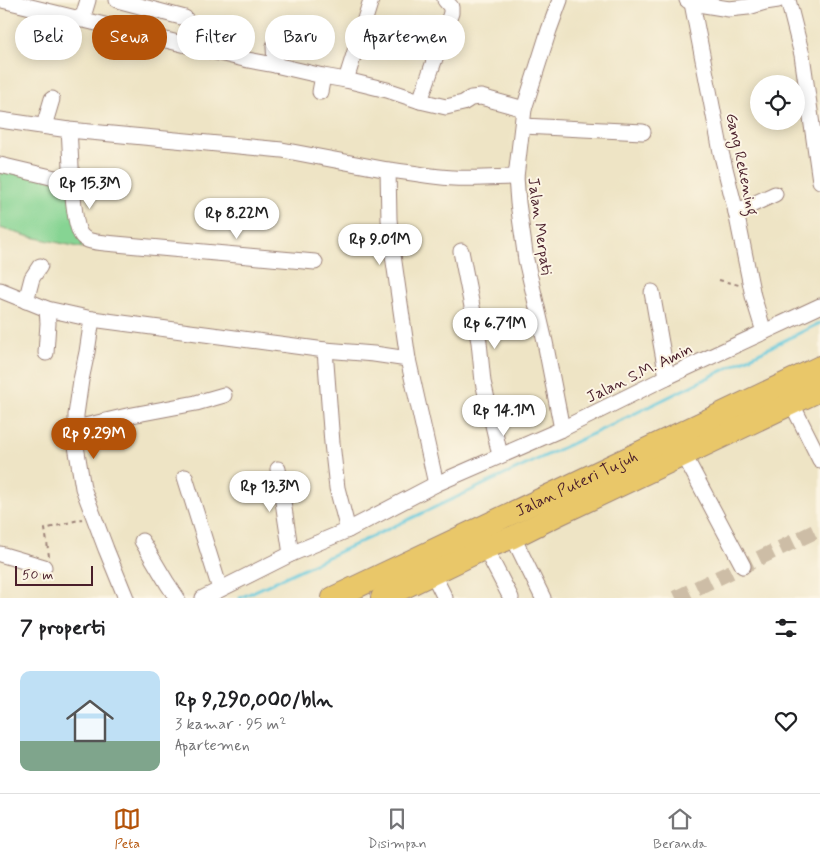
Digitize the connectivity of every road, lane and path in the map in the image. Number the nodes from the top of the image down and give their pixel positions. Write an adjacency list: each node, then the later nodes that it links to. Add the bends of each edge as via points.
1 (88, 0): 13 (street)
2 (117, 0): 12 (street)
3 (371, 0): 17 (street)
4 (445, 0): 20 (street, via 451,7 450,13)
5 (560, 0): 21 (street, Jalan Merpati)
6 (788, 0): 30 (street, via 802,55)
7 (11, 1): 10 (street)
8 (690, 1): 9 (street, via 729,9); 33 (street, Gang Rekening)
9 (769, 1)
10 (61, 7): 11 (street)
11 (74, 15)
12 (177, 16)
13 (82, 20): 15 (street)
14 (275, 60): 15 (street)
15 (276, 65): 16 (street)
16 (323, 76): 17 (street); 18 (street)
17 (346, 80): 20 (street)
18 (320, 92)
19 (52, 99): 23 (street)
20 (420, 101): 21 (street, via 446,107 481,97)
21 (524, 109): 24 (street, Jalan Merpati)
22 (0, 120): 23 (street)
23 (44, 126): 25 (street)
24 (523, 126): 26 (street); 29 (street, Jalan Merpati)
25 (69, 130): 28 (street, via 264,148); 31 (street)
26 (643, 132)
27 (0, 165): 31 (street)
28 (388, 170): 29 (street, via 455,178); 48 (street, via 391,241)
29 (516, 177): 55 (street, Jalan Merpati, via 526,260)
30 (820, 181)
31 (72, 182): 35 (street, via 76,224 80,235 87,240)
32 (775, 194): 33 (street)
33 (736, 212): 40 (street, Gang Rekening)
34 (461, 251): 56 (street, via 479,342 483,382)
35 (314, 262)
36 (40, 266): 41 (street, via 32,278)
37 (719, 280): 40 (path, via 743,286)
38 (0, 290): 41 (street)
39 (652, 292): 50 (street)
40 (753, 296): 45 (street, Gang Rekening)
41 (26, 300): 43 (street)
42 (820, 306): 45 (street, Jalan S.M. Amin)
43 (47, 308): 44 (street); 47 (street)
44 (92, 319): 46 (street); 54 (street)
45 (764, 332): 50 (street, Jalan S.M. Amin)
46 (325, 350): 48 (street); 64 (street, via 337,488)
47 (46, 353)
48 (408, 359): 61 (street)
49 (820, 367): 62 (highway, Jalan Puteri Tujuh)
50 (667, 377): 55 (street, Jalan S.M. Amin)
51 (820, 390): 53 (highway, Jalan Puteri Tujuh)
52 (224, 395): 54 (street)
53 (792, 404): 57 (highway, Jalan Puteri Tujuh); 58 (street)
54 (76, 428): 63 (street, via 83,488)
55 (562, 429): 56 (street, Jalan S.M. Amin)
56 (500, 455): 61 (street, Jalan S.M. Amin)
57 (684, 455): 62 (highway, Jalan Puteri Tujuh); 70 (street)
58 (820, 460)
59 (278, 469): 69 (street)
60 (185, 477): 73 (street)
61 (436, 484): 64 (street, Jalan S.M. Amin)
62 (554, 504): 65 (highway, Jalan Puteri Tujuh); 78 (highway, Jalan Puteri Tujuh)
63 (94, 515): 71 (path, via 45,529 51,567); 75 (street)
64 (348, 530): 69 (street, Jalan S.M. Amin)
65 (512, 537): 67 (highway, Jalan Puteri Tujuh); 81 (street)
66 (142, 540): 76 (street)
67 (485, 548): 72 (highway, Jalan Puteri Tujuh); 74 (street)
68 (0, 554): 71 (street)
69 (291, 554): 73 (street, Jalan S.M. Amin)
70 (743, 566)
71 (44, 567)
72 (433, 574): 79 (highway, Jalan Puteri Tujuh); 80 (street)
73 (220, 589): 77 (street, Jalan S.M. Amin)
74 (507, 597)
75 (126, 598)
76 (177, 598)
77 (203, 598)
78 (332, 598)
79 (382, 598)
80 (445, 598)
81 (543, 598)

